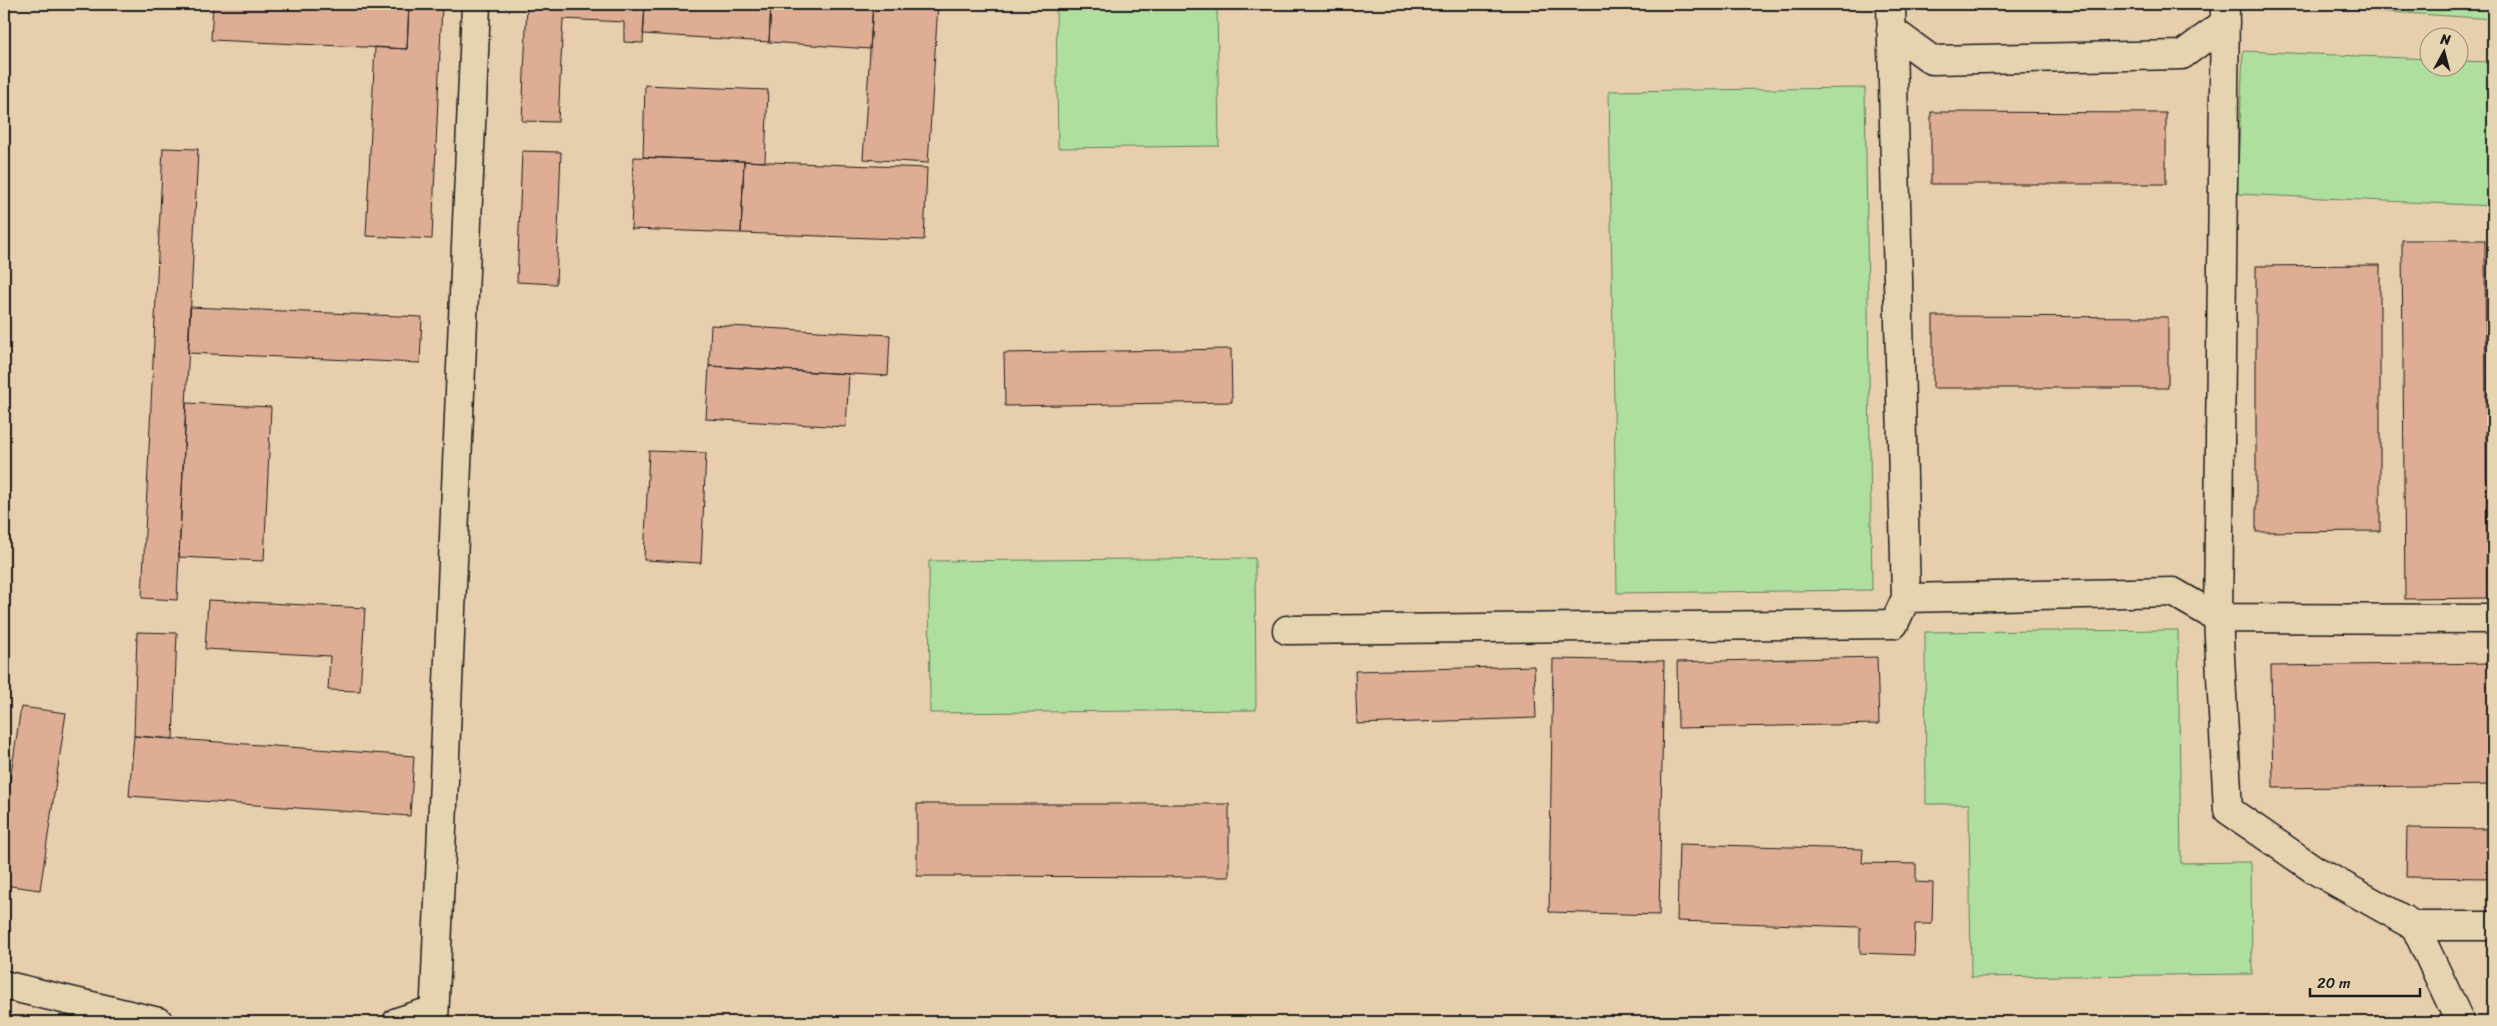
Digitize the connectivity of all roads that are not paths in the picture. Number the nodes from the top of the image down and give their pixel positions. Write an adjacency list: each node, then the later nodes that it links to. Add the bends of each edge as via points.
1 (476, 4): 12 (street)
2 (1891, 4): 4 (street)
3 (2225, 13): 4 (street, via 2182,54 2172,55 1932,60); 6 (street)
4 (1891, 30): 5 (street)
5 (1906, 598): 6 (street, via 2173,592); 8 (street, via 1894,624)
6 (2218, 618): 7 (street); 9 (street, via 2228,810 2315,870)
7 (2493, 619)
8 (1287, 630)
9 (2416, 926): 10 (street); 15 (street)
10 (2493, 926)
11 (4, 985): 13 (street)
12 (434, 1016): 14 (street)
13 (159, 1022)
14 (397, 1022)
15 (2460, 1022)

